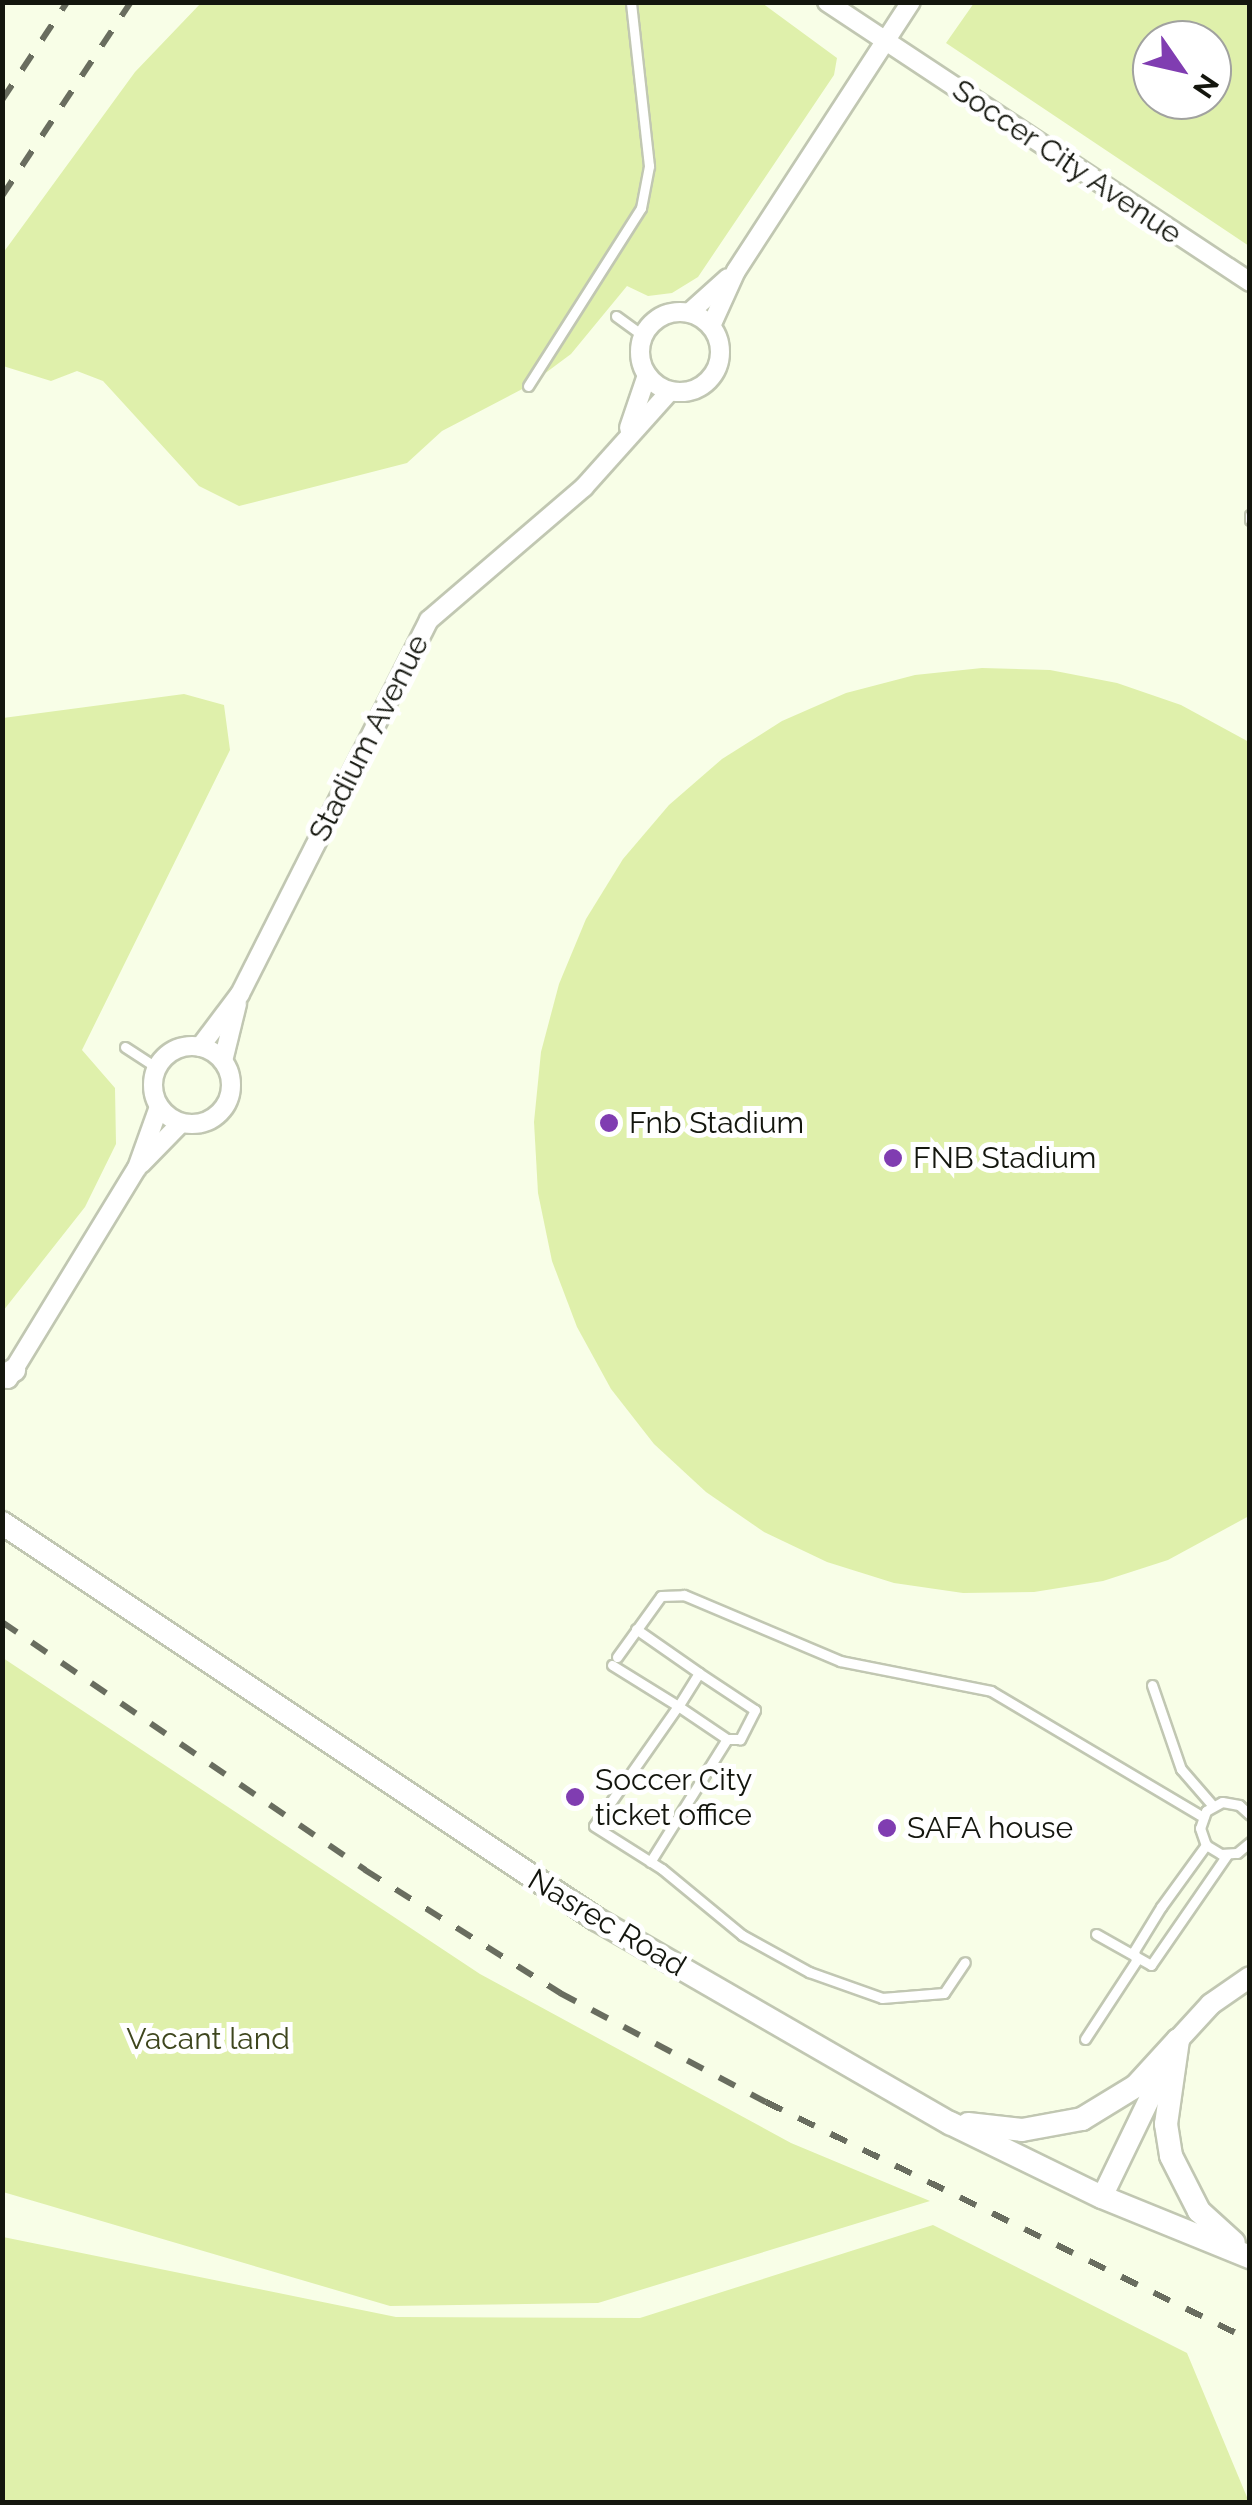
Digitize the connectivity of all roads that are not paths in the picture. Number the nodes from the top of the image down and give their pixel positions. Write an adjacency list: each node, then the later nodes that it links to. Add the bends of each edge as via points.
1 (632, 2): 12 (lane, via 649,166 641,208)
2 (827, 2): 4 (street, Soccer City Avenue)
3 (911, 2): 4 (street)
4 (886, 40): 5 (street); 6 (street, Soccer City Avenue)
5 (736, 271): 7 (street); 9 (street)
6 (1250, 282)
7 (689, 313): 9 (street); 10 (street, via 662,316)
8 (616, 316): 10 (lane)
9 (711, 326): 13 (street, via 720,348 715,372 700,386)
10 (644, 336): 11 (street)
11 (648, 375): 13 (street); 14 (street, Stadium Avenue)
12 (528, 386)
13 (670, 390): 14 (street, Stadium Avenue)
14 (628, 433): 15 (street, Stadium Avenue, via 584,488 452,594 430,620)
15 (240, 994): 17 (street, Stadium Avenue); 18 (street, Stadium Avenue)
16 (125, 1047): 19 (lane)
17 (200, 1047): 18 (street); 19 (street, via 175,1050)
18 (223, 1061): 21 (street, via 231,1083 225,1106 206,1122)
19 (157, 1068): 20 (street)
20 (159, 1107): 21 (street); 22 (street)
21 (181, 1124): 22 (street)
22 (137, 1168): 23 (street)
23 (6, 1378)
24 (2, 1523): 43 (main road, Nasrec Road, via 596,1919)
25 (636, 1629): 26 (lane); 28 (lane, via 614,1661); 32 (lane, via 662,1596 674,1592 840,1661 972,1684 1016,1702)
26 (699, 1673): 28 (lane); 29 (lane, via 755,1710 740,1739)
27 (1152, 1684): 30 (lane, via 1181,1769)
28 (678, 1706): 29 (lane); 36 (lane, via 594,1826)
29 (727, 1739): 36 (lane)
30 (1213, 1806): 31 (lane, via 1231,1802); 32 (lane)
31 (1250, 1815)
32 (1203, 1818): 34 (lane)
33 (1250, 1842): 35 (lane)
34 (1206, 1845): 35 (lane); 38 (lane, via 1134,1951)
35 (1227, 1854): 38 (lane, via 1151,1965)
36 (650, 1862): 39 (lane, via 742,1935 809,1972 882,1998 944,1993)
37 (1096, 1934): 38 (lane)
38 (1136, 1961): 41 (lane)
39 (965, 1962)
40 (1250, 1978): 42 (street, via 1211,2004)
41 (1085, 2039)
42 (1178, 2040): 43 (main road, via 1136,2086 1082,2119 1022,2130); 44 (street); 45 (main road, via 1166,2124 1172,2156 1199,2211)
43 (950, 2122): 44 (main road, Nasrec Road)
44 (1102, 2197): 45 (main road, Nasrec Road)
45 (1250, 2257)

